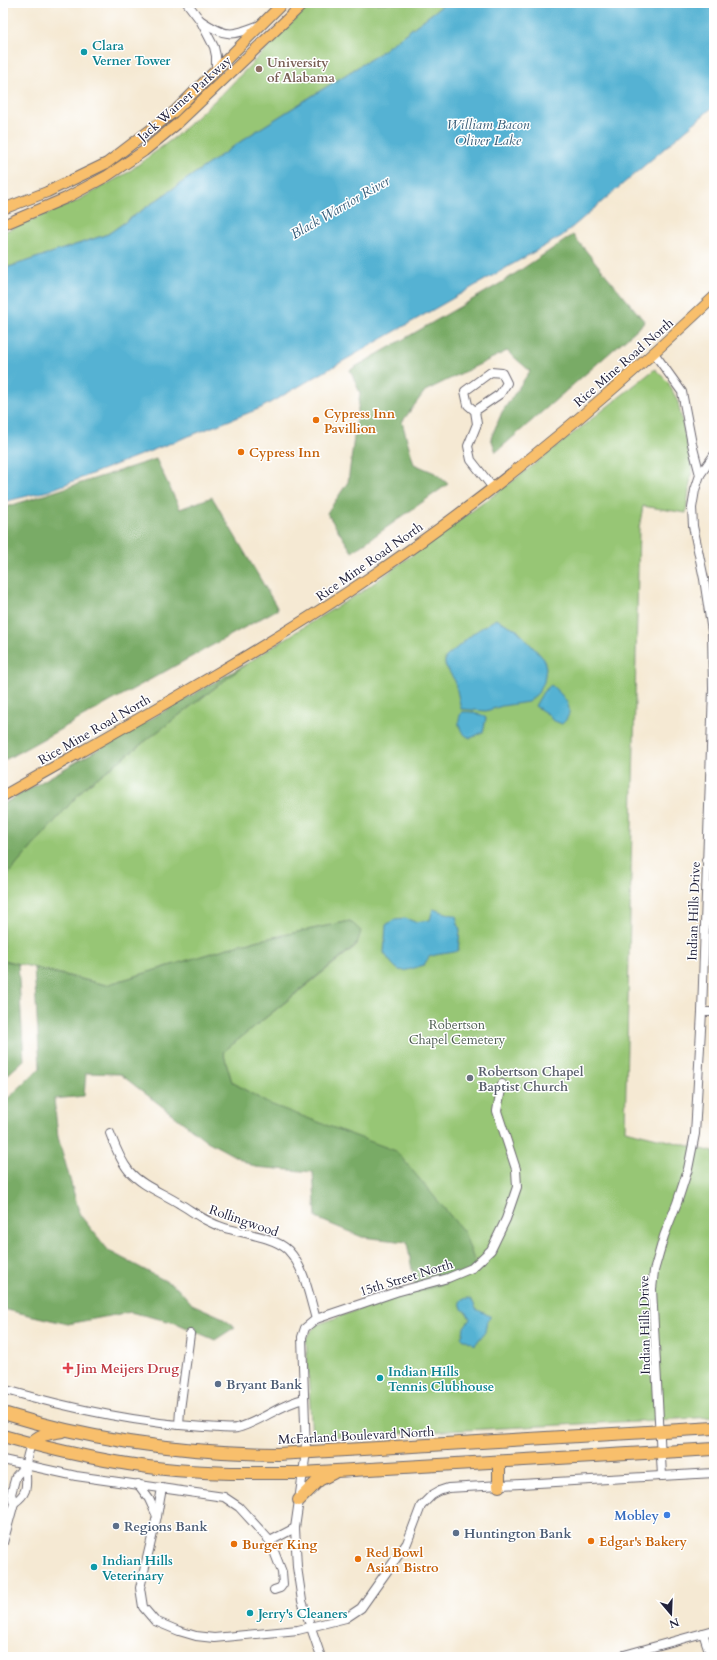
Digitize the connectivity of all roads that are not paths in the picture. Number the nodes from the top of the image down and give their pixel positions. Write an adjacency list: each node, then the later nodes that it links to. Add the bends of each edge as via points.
1 (187, 3): 4 (street)
2 (283, 3): 5 (main road, Jack Warner Parkway)
3 (304, 3): 8 (main road, Jack Warner Parkway, via 177,124 144,151 108,176 66,198)
4 (200, 20): 5 (street, via 214,30 228,34); 6 (street, via 214,47)
5 (262, 24): 6 (main road, Jack Warner Parkway)
6 (216, 69): 7 (main road, Jack Warner Parkway, via 175,111 107,163 47,192)
7 (3, 209)
8 (3, 225)
9 (714, 297): 10 (main road, Rice Mine Road North)
10 (654, 353): 13 (street, via 682,392); 14 (main road, Rice Mine Road North, via 557,437)
11 (475, 411): 11 (street, via 500,394 507,383 502,373 491,372 465,391 468,405); 14 (street, via 477,424 468,446 471,460)
12 (714, 455): 13 (street)
13 (700, 475): 15 (street, Indian Hills Drive, via 692,508 693,526 712,632)
14 (492, 488): 16 (main road, Rice Mine Road North, via 405,553 309,618 217,674)
15 (713, 689): 17 (street, Indian Hills Drive)
16 (3, 796)
17 (710, 861): 18 (street, Indian Hills Drive)
18 (702, 1012): 19 (street); 30 (street, Indian Hills Drive, via 695,1134 688,1169 664,1236 653,1277 652,1307)
19 (714, 1012)
20 (502, 1084): 22 (street, 15th Street North, via 497,1111 516,1169 517,1187 506,1219 491,1250 472,1268 448,1278 396,1292)
21 (110, 1133): 22 (street, Rollingwood, via 124,1164 135,1178 181,1204 203,1220 219,1227 270,1240 286,1248 302,1270)
22 (316, 1319): 25 (street, via 305,1328 302,1337)
23 (190, 1334): 27 (street)
24 (3, 1389): 27 (street, via 45,1401 122,1417)
25 (304, 1399): 27 (street, via 236,1428); 34 (street)
26 (3, 1413): 29 (highway, McFarland Boulevard North)
27 (179, 1425)
28 (714, 1428): 30 (highway, McFarland Boulevard North)
29 (67, 1430): 32 (highway, via 40,1436); 34 (highway, McFarland Boulevard North, via 133,1443 198,1450 265,1454)
30 (660, 1431): 34 (highway, McFarland Boulevard North); 35 (street, Indian Hills Drive)
31 (3, 1436): 32 (highway)
32 (31, 1444): 38 (street); 41 (highway, via 94,1458 166,1469)
33 (714, 1449): 35 (highway)
34 (306, 1452): 41 (street)
35 (661, 1453): 37 (highway); 42 (street, Indian Hills Drive)
36 (3, 1460): 38 (street)
37 (499, 1462): 39 (highway); 44 (highway)
38 (26, 1466): 43 (street); 47 (street, via 16,1476 11,1494); 47 (street, via 27,1480 23,1497)
39 (338, 1471): 41 (highway); 46 (highway, via 319,1480)
40 (714, 1473): 42 (street)
41 (302, 1474): 46 (street)
42 (662, 1476): 44 (street)
43 (138, 1484): 45 (street); 48 (street)
44 (499, 1486): 53 (street, via 448,1488 429,1498 421,1506 407,1543 360,1608 346,1618)
45 (162, 1488): 48 (street); 50 (street, via 224,1497 239,1507)
46 (299, 1500): 49 (street)
47 (14, 1503): 51 (street)
48 (157, 1516): 53 (street, via 140,1588 143,1606 155,1621 185,1633 214,1638)
49 (295, 1528): 50 (street); 53 (street, via 302,1601)
50 (270, 1541): 52 (street, via 282,1572 283,1584)
51 (3, 1543)
52 (274, 1590)
53 (310, 1627): 56 (street)
54 (714, 1630): 55 (street)
55 (703, 1633): 57 (street); 58 (street)
56 (321, 1657)
57 (617, 1657)
58 (711, 1657)

